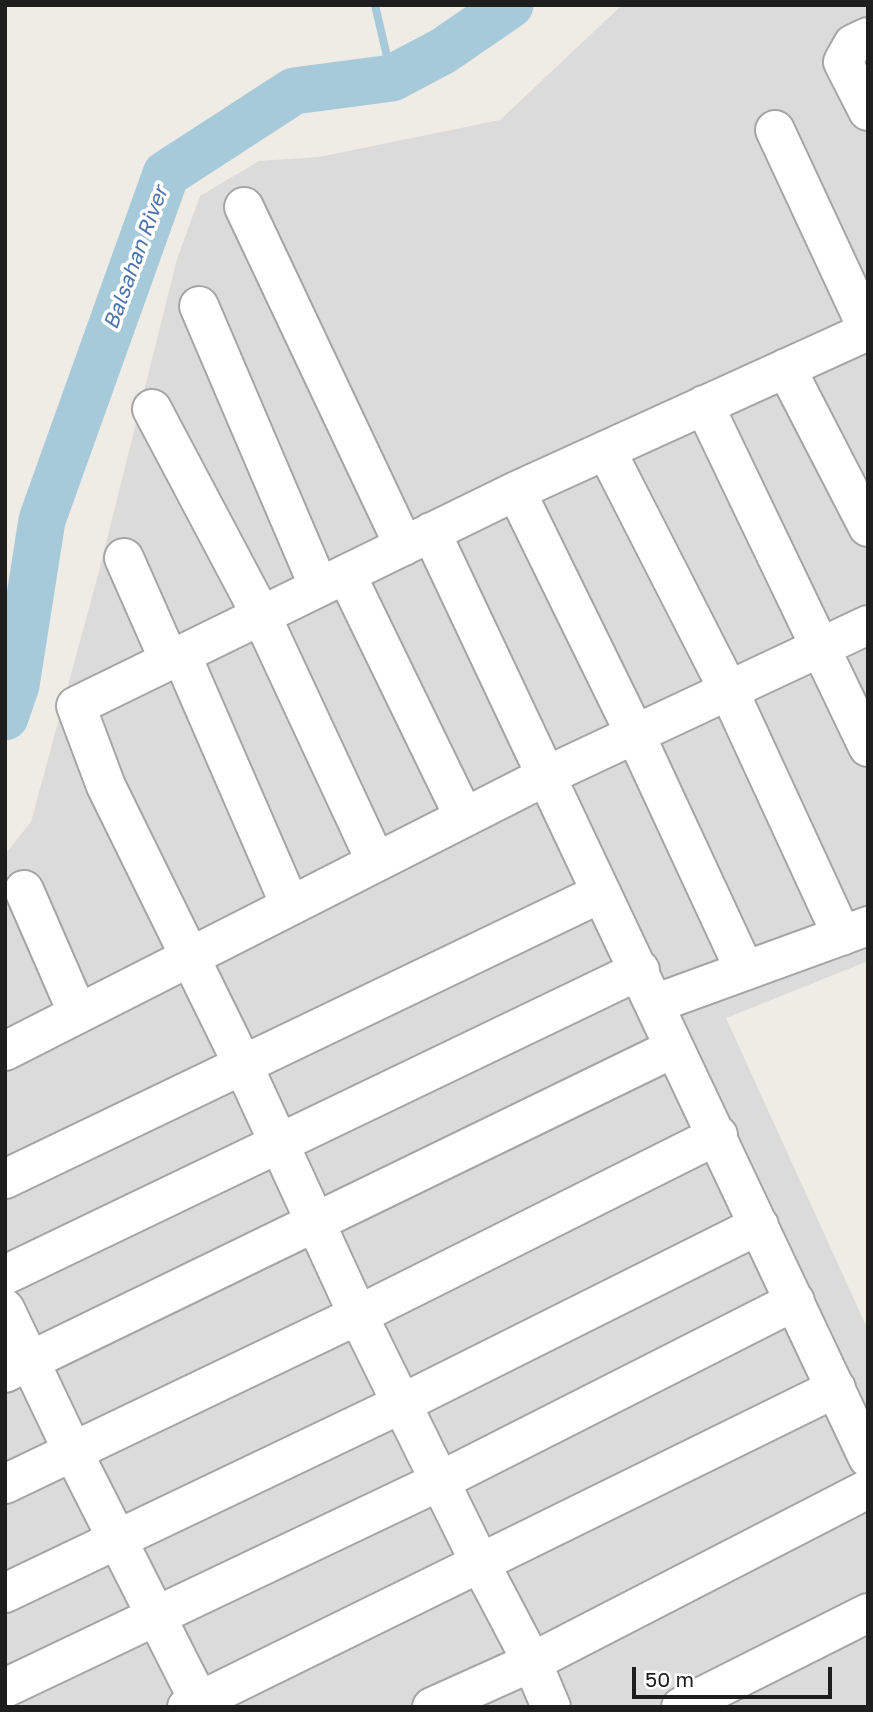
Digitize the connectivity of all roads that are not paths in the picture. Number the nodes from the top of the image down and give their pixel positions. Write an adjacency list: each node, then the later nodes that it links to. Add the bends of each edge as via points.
1 (868, 37): 2 (street, via 853,44 843,62)
2 (868, 111)
3 (775, 130): 6 (street)
4 (244, 207): 13 (street)
5 (199, 306): 15 (street)
6 (868, 330): 7 (street)
7 (786, 368): 8 (street); 12 (street)
8 (704, 405): 10 (street); 18 (street)
9 (152, 409): 16 (street)
10 (606, 450): 11 (street); 20 (street)
11 (516, 491): 13 (street); 21 (street)
12 (868, 527)
13 (418, 539): 15 (street); 23 (street)
14 (124, 558): 19 (street)
15 (333, 580): 16 (street); 24 (street)
16 (261, 615): 19 (street); 25 (street)
17 (868, 625): 18 (street)
18 (821, 647): 20 (street); 22 (street)
19 (175, 657): 28 (street); 30 (street, via 75,706 106,786)
20 (729, 691): 21 (street); 29 (street)
21 (635, 734): 23 (street); 31 (street)
22 (868, 747)
23 (546, 776): 24 (street); 27 (street)
24 (464, 817): 25 (street)
25 (376, 862): 28 (street)
26 (24, 890): 33 (street)
27 (601, 892): 32 (street); 36 (street)
28 (289, 905): 30 (street)
29 (855, 931): 31 (street)
30 (188, 957): 33 (street); 36 (street)
31 (745, 971): 32 (street)
32 (647, 987): 34 (street); 38 (street)
33 (78, 1014): 35 (street)
34 (674, 1048): 37 (street); 40 (street)
35 (5, 1051)
36 (242, 1063): 38 (street); 39 (street)
37 (718, 1135): 41 (street); 45 (street)
38 (277, 1142): 40 (street); 42 (street)
39 (5, 1179)
40 (316, 1224): 45 (street); 46 (street)
41 (759, 1226): 43 (street); 48 (street)
42 (5, 1275)
43 (795, 1301): 47 (street); 51 (street)
44 (5, 1309): 46 (street)
45 (358, 1315): 48 (street); 49 (street)
46 (18, 1367): 49 (street)
47 (836, 1388): 50 (street); 55 (street)
48 (403, 1403): 51 (street); 54 (street)
49 (73, 1451): 52 (street); 54 (street)
50 (868, 1458)
51 (440, 1481): 55 (street); 58 (street)
52 (5, 1484)
53 (868, 1489): 59 (street)
54 (120, 1540): 56 (street); 58 (street)
55 (481, 1565): 59 (street); 61 (street)
56 (5, 1593)
57 (868, 1613): 64 (street)
58 (158, 1616): 60 (street); 61 (street)
59 (532, 1662): 62 (street); 63 (street)
60 (5, 1688)
61 (196, 1705)
62 (432, 1707)
63 (551, 1707)
64 (681, 1707)

